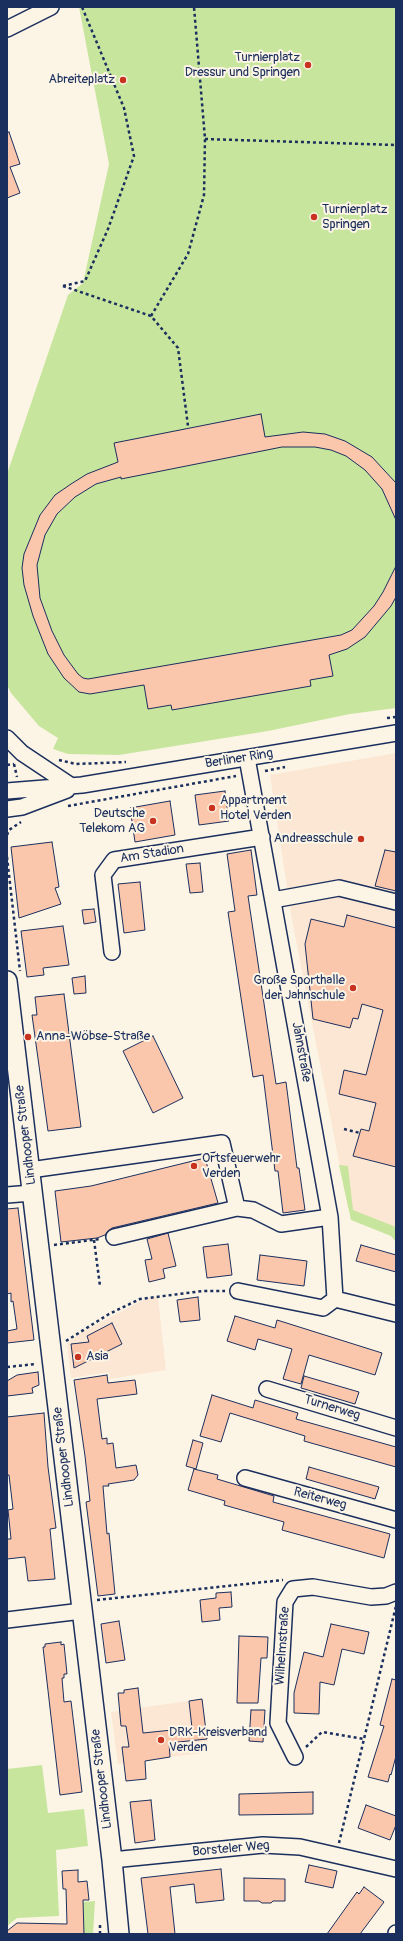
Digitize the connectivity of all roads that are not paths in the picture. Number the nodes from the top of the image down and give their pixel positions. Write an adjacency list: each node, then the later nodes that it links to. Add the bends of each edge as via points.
1 (50, 7): 2 (street)
2 (7, 29)
3 (396, 733): 5 (street, Berliner Ring)
4 (7, 738): 6 (street, via 22,753)
5 (247, 758): 6 (street, Berliner Ring); 9 (street, Jahnstraße)
6 (76, 785): 7 (street, Berliner Ring); 8 (street, Berliner Ring, via 22,807)
7 (13, 786)
8 (7, 810)
9 (262, 837): 10 (street, Jahnstraße); 12 (street, Am Stadion, via 114,860 103,875)
10 (273, 900): 11 (street, via 339,888); 19 (street, Jahnstraße)
11 (396, 902)
12 (112, 952)
13 (7, 980): 14 (main road, Lindhooper Straße)
14 (13, 1081): 15 (main road, Lindhooper Straße)
15 (30, 1170): 16 (main road, Lindhooper Straße); 18 (street, via 222,1144)
16 (32, 1193): 17 (street); 29 (main road, Lindhooper Straße)
17 (7, 1195)
18 (237, 1208): 19 (street, via 253,1210 281,1224); 20 (street)
19 (330, 1217): 22 (street, Jahnstraße)
20 (114, 1237)
21 (238, 1291): 22 (street, via 323,1308)
22 (335, 1299): 23 (street)
23 (396, 1314)
24 (267, 1389): 25 (street, Turnerweg)
25 (396, 1428)
26 (245, 1478): 27 (street, Reiterweg)
27 (396, 1520)
28 (395, 1590): 31 (street, Wilhelmstraße, via 386,1596 371,1597 313,1587 293,1589 285,1602 278,1723)
29 (87, 1606): 30 (street); 32 (main road, Lindhooper Straße)
30 (7, 1620)
31 (295, 1757)
32 (112, 1860): 33 (street, Borsteler Weg, via 263,1845 300,1847); 34 (main road, Lindhooper Straße)
33 (396, 1869)
34 (119, 1934)

